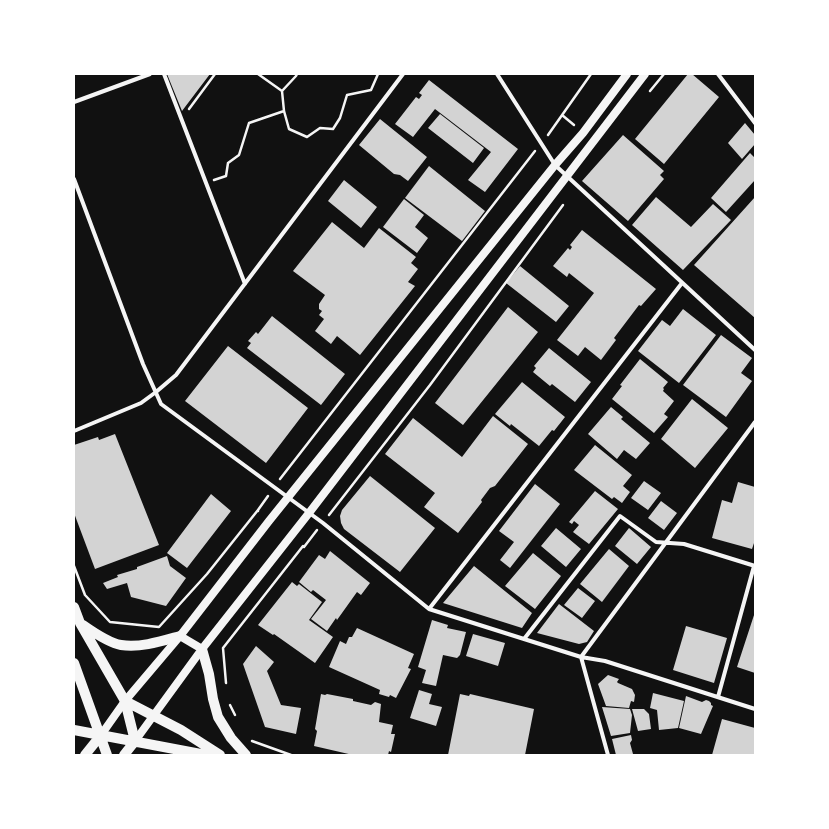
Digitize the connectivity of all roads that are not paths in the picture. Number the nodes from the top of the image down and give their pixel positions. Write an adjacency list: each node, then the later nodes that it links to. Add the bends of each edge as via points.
1 (150, 74): 8 (street)
2 (164, 74): 14 (street)
3 (403, 74): 14 (street)
4 (497, 74): 10 (street)
5 (627, 74): 10 (main road)
6 (645, 74): 11 (main road)
7 (718, 74): 9 (street)
8 (74, 102)
9 (755, 123)
10 (555, 165): 11 (street); 19 (main road)
11 (567, 176): 13 (street); 20 (main road)
12 (74, 179): 16 (street, via 143,364)
13 (682, 283): 15 (street); 24 (street)
14 (245, 284): 16 (street, via 176,375)
15 (755, 350)
16 (156, 392): 18 (street, via 141,403); 19 (street, via 161,404)
17 (755, 422): 21 (street)
18 (74, 431)
19 (288, 497): 20 (street); 26 (main road)
20 (309, 513): 24 (street); 28 (main road)
21 (666, 542): 22 (street, via 684,544); 27 (street, via 656,542 620,516); 29 (street)
22 (754, 566): 31 (street)
23 (74, 607): 25 (main road)
24 (429, 609): 27 (street)
25 (80, 623): 26 (main road, via 101,637 121,645 138,646); 32 (main road)
26 (180, 636): 28 (main road); 32 (main road)
27 (524, 639): 29 (street)
28 (202, 649): 34 (main road); 43 (main road, via 218,718)
29 (581, 658): 31 (street, via 605,661); 44 (street)
30 (74, 663): 36 (main road)
31 (718, 697): 33 (street)
32 (125, 701): 34 (main road); 36 (main road); 37 (main road)
33 (755, 709)
34 (153, 715): 37 (main road); 42 (main road)
35 (74, 730): 36 (main road)
36 (100, 736): 37 (main road); 38 (main road); 39 (main road)
37 (135, 741): 40 (main road); 41 (main road)
38 (85, 755)
39 (108, 755)
40 (124, 755)
41 (206, 755)
42 (220, 755)
43 (246, 755)
44 (608, 755)

